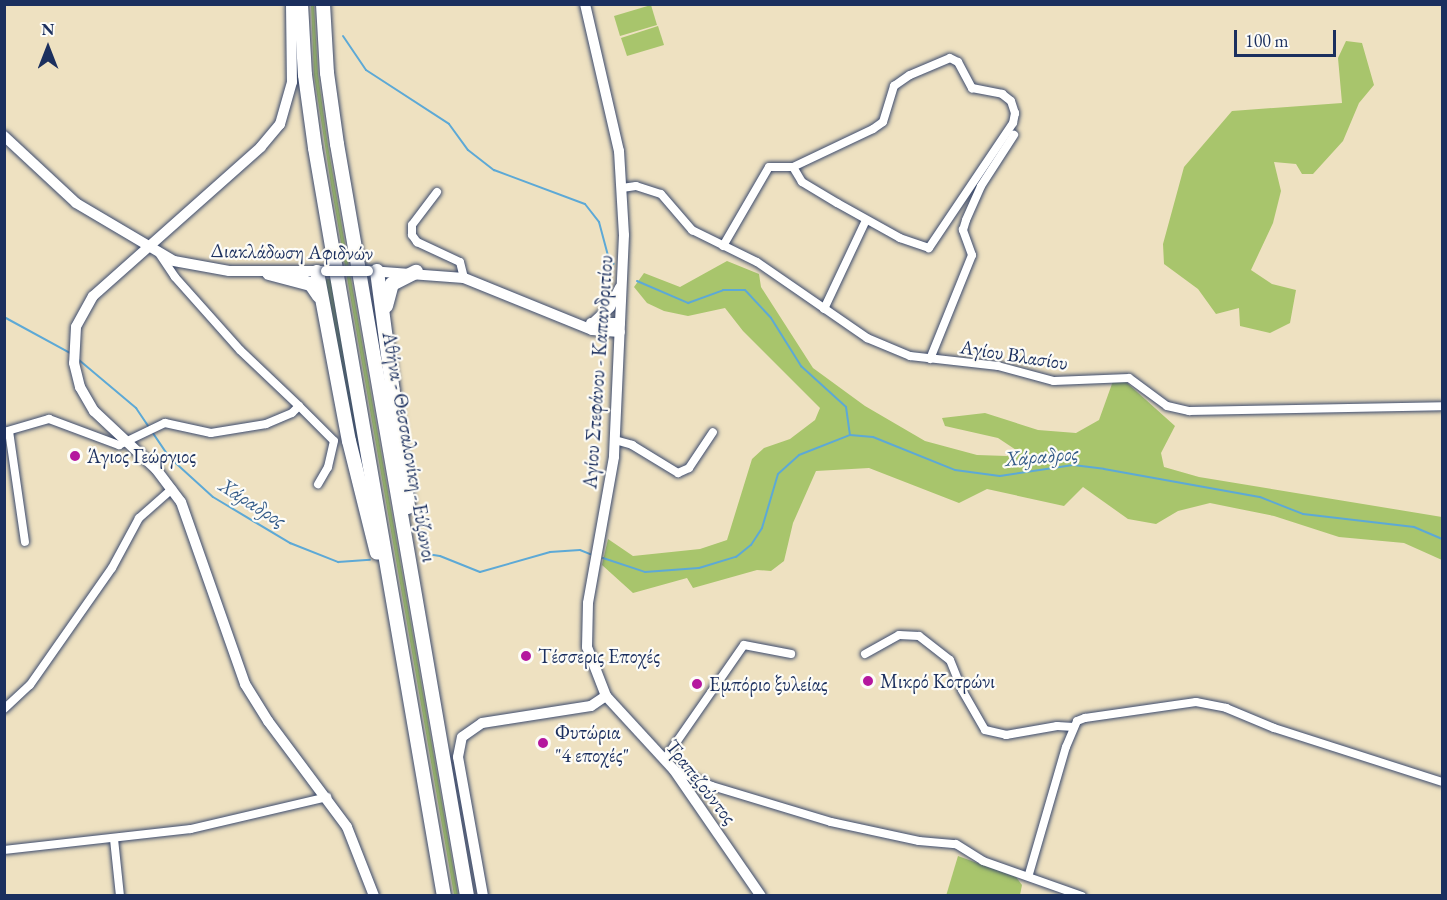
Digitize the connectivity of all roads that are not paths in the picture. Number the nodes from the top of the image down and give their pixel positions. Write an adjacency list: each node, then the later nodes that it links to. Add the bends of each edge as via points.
1 (291, 4): 14 (main road, via 292,82 285,115 261,147)
2 (301, 4): 39 (highway, Αθήνα - Θεσσαλονίκη - Εύζωνοι, via 304,80 318,182)
3 (323, 4): 8 (highway, Αθήνα - Θεσσαλονίκη - Εύζωνοι)
4 (588, 5): 10 (main road, Αγίου Στεφάνου - Καπανδριτίου, via 617,137)
5 (339, 127): 8 (highway)
6 (1014, 135): 28 (street, via 981,186 966,220 963,230 972,255)
7 (4, 136): 14 (main road, Διακλάδωση Αφιδνών, via 76,203)
8 (337, 144): 38 (highway, Αθήνα - Θεσσαλονίκη - Εύζωνοι)
9 (793, 167): 12 (street, via 802,182); 12 (street, via 883,122 894,86 946,59 958,62 972,88 988,88 1011,101 1015,113 1012,123 933,245 923,248); 13 (street, via 769,168)
10 (622, 188): 13 (street, Αγίου Βλασίου, via 636,186 661,194 692,230); 21 (main road, Αγίου Στεφάνου - Καπανδριτίου)
11 (437, 192): 20 (street, via 412,225 412,235 417,242 460,262)
12 (866, 220): 23 (street)
13 (723, 246): 23 (street, Αγίου Βλασίου, via 757,262)
14 (146, 247): 15 (main road, Διακλάδωση Αφιδνών); 34 (main road, via 108,282 80,317 74,351 76,373 94,411)
15 (160, 255): 19 (main road, Διακλάδωση Αφιδνών, via 208,269); 29 (street, via 175,278 240,350)
16 (373, 271): 17 (main road, Διακλάδωση Αφιδνών, bridge); 18 (main road, Διακλάδωση Αφιδνών); 24 (highway)
17 (321, 272): 19 (main road, Διακλάδωση Αφιδνών); 22 (highway)
18 (416, 272): 20 (main road, Διακλάδωση Αφιδνών); 24 (highway, via 392,284)
19 (269, 273): 22 (highway, via 311,284)
20 (464, 278): 26 (main road, Διακλάδωση Αφιδνών)
21 (622, 282): 25 (main road, via 610,307); 27 (main road, Αγίου Στεφάνου - Καπανδριτίου)
22 (320, 296): 39 (highway, via 355,468)
23 (824, 309): 28 (street, Αγίου Βλασίου, via 889,350)
24 (385, 320): 38 (highway)
25 (593, 322): 26 (main road, Διακλάδωση Αφιδνών); 27 (main road, Διακλάδωση Αφιδνών)
26 (578, 324): 27 (main road, Διακλάδωση Αφιδνών, via 592,330)
27 (620, 328): 33 (main road, Αγίου Στεφάνου - Καπανδριτίου)
28 (930, 359): 30 (street, Αγίου Βλασίου, via 998,366 1054,381 1129,378 1167,406 1189,411)
29 (298, 406): 34 (street, via 280,421 211,433 165,423); 35 (street, via 334,441 328,467)
30 (1443, 406)
31 (7, 432): 34 (street, via 49,419 107,443); 37 (street)
32 (713, 432): 33 (street, via 689,468 678,473 632,444)
33 (615, 440): 42 (main road, Αγίου Στεφάνου - Καπανδριτίου, via 586,621 589,655)
34 (128, 443): 36 (main road)
35 (318, 484)
36 (172, 489): 43 (street, via 139,518 112,568 30,685); 48 (main road, via 192,528 245,684 268,721)
37 (25, 542)
38 (421, 631): 55 (highway, Αθήνα - Θεσσαλονίκη - Εύζωνοι)
39 (399, 633): 54 (highway, Αθήνα - Θεσσαλονίκη - Εύζωνοι)
40 (791, 654): 45 (street, via 744,645)
41 (865, 654): 44 (street, via 899,635 919,636 950,660 985,730 1006,735)
42 (606, 696): 45 (main road, Τραπεζούντος); 56 (main road, via 591,706 478,724 462,737 460,765)
43 (4, 709)
44 (1074, 727): 47 (street, via 1085,718 1196,702 1226,708 1274,728); 51 (street)
45 (664, 760): 46 (main road, Τραπεζούντος)
46 (674, 770): 51 (street, via 819,819 919,841 956,844 982,861); 57 (main road, Τραπεζούντος)
47 (1443, 782)
48 (327, 797): 49 (street, via 191,829); 53 (main road, via 355,842)
49 (114, 839): 50 (street); 52 (street)
50 (4, 850)
51 (1029, 874): 58 (street)
52 (120, 896)
53 (374, 896)
54 (444, 896)
55 (466, 896)
56 (483, 896)
57 (761, 896)
58 (1082, 896)

